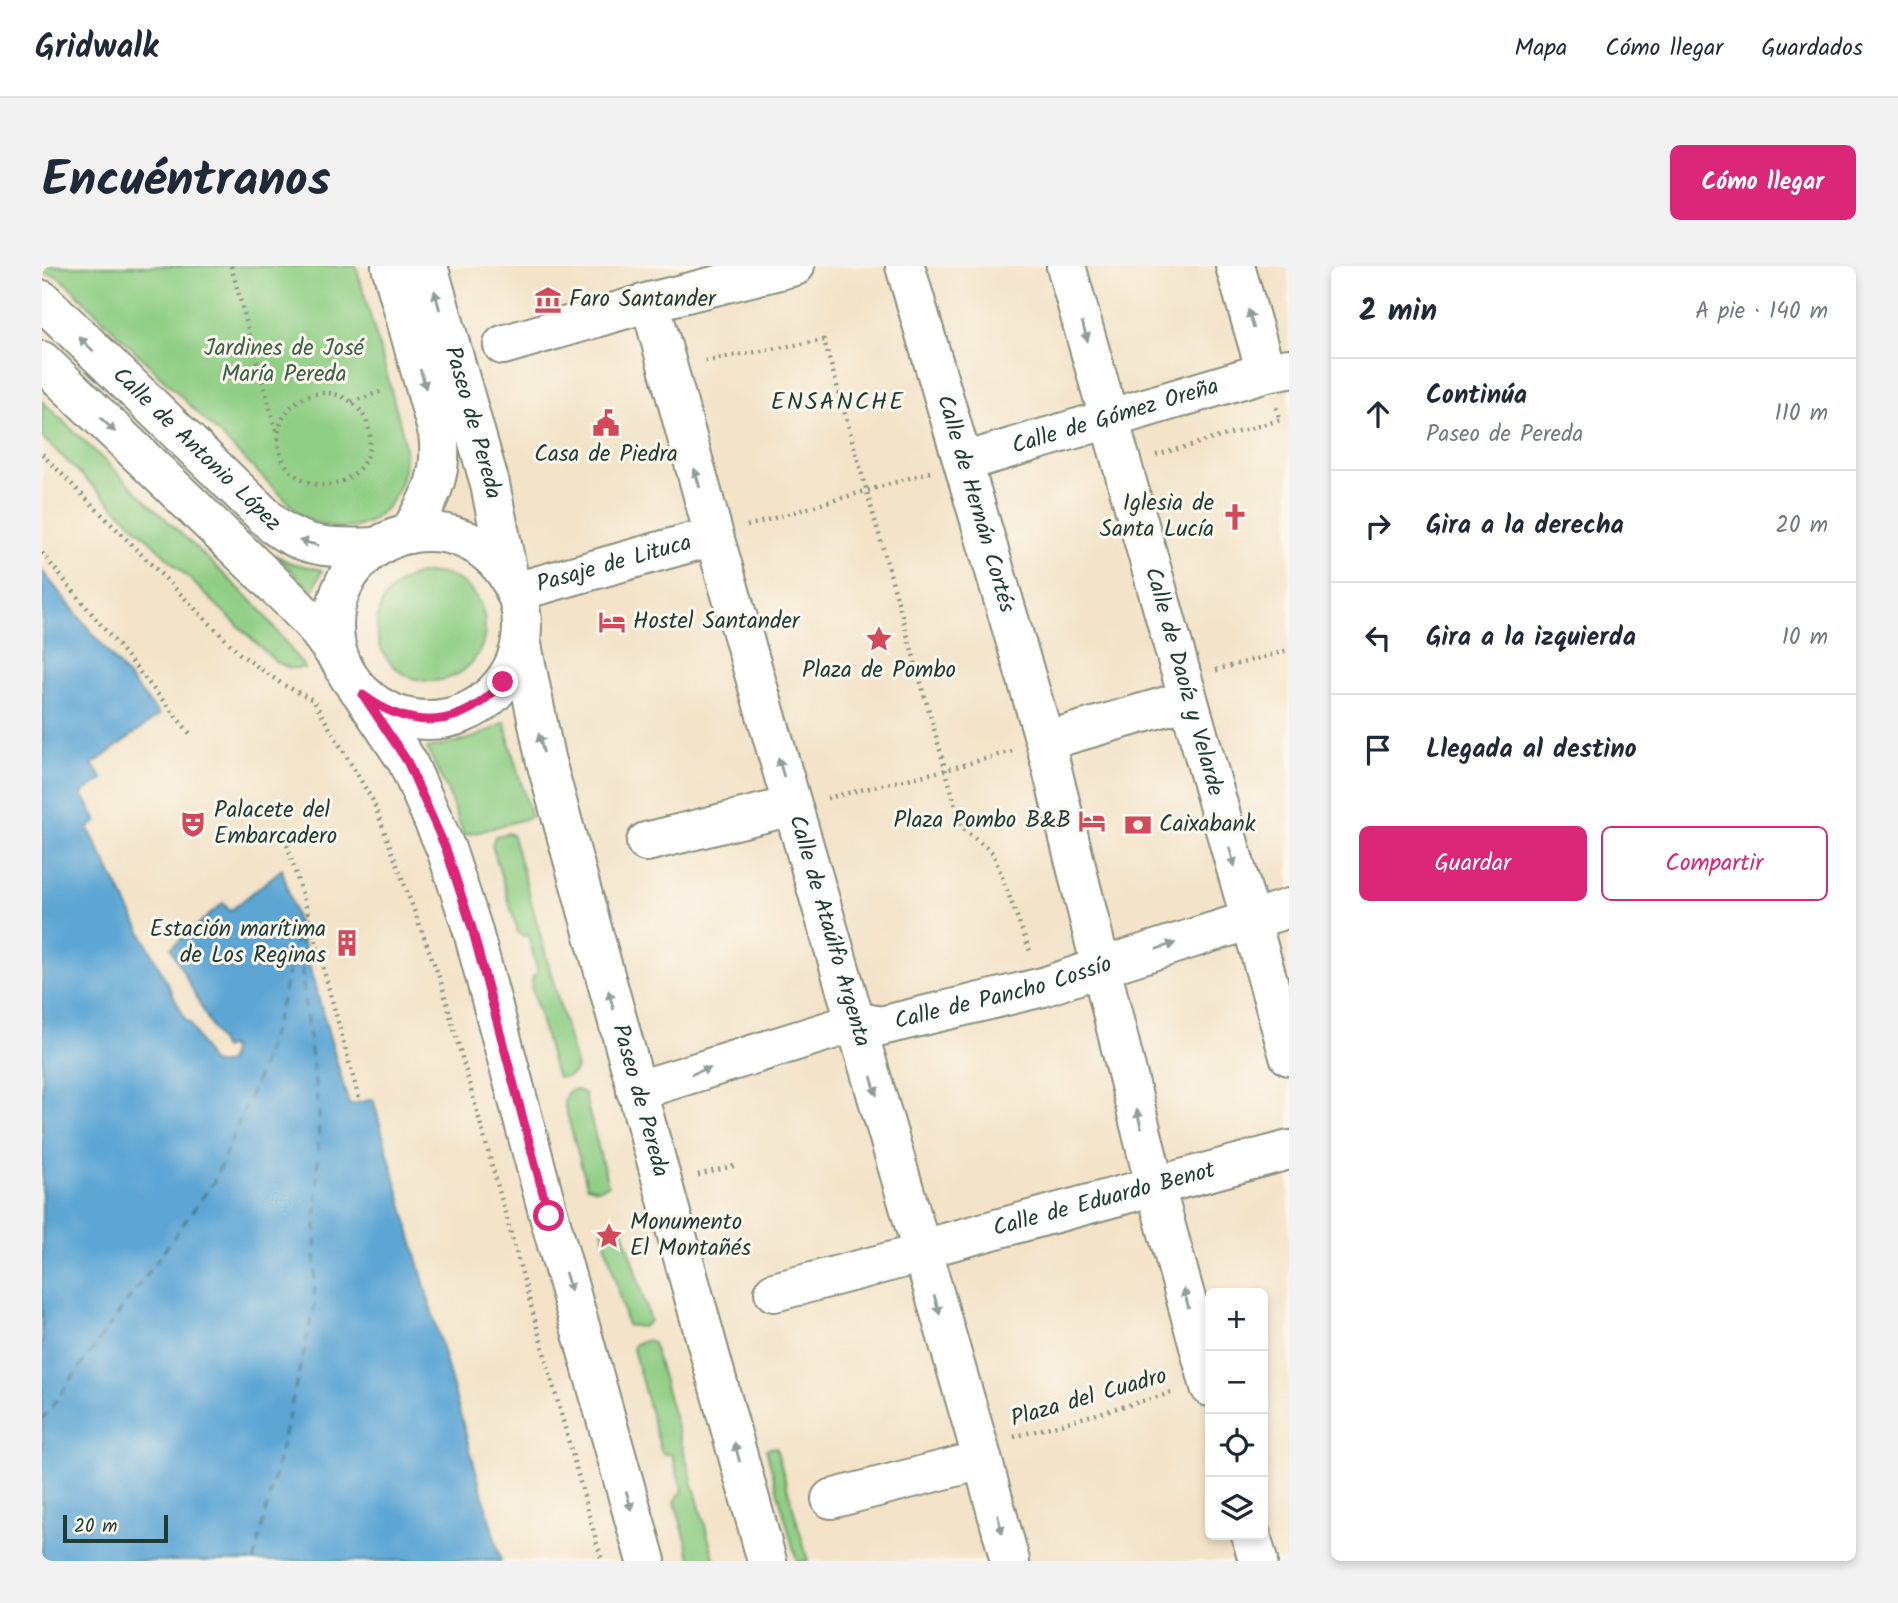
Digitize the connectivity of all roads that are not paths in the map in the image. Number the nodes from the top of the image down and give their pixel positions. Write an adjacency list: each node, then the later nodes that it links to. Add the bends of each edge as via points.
1 (391, 266): 15 (street, Paseo de Pereda, one-way to 15, via 441,457 436,481)
2 (428, 266): 16 (street, Paseo de Pereda, one-way to 2, via 490,484)
3 (795, 266): 8 (street)
4 (905, 266): 13 (street, Calle de Hernán Cortés)
5 (1066, 266): 12 (street, Calle de Daoíz y Velarde, one-way to 12)
6 (1236, 266): 11 (street, one-way to 6)
7 (42, 300): 15 (street, Calle de Antonio López, one-way to 7, via 344,548 309,544 275,526)
8 (650, 302): 9 (street); 14 (street, Calle de Ataúlfo Argenta, one-way to 8)
9 (503, 345)
10 (42, 361): 18 (street, Calle de Antonio López, one-way to 18, via 289,600)
11 (1277, 370): 12 (street, Calle de Gómez Oreña)
12 (1109, 418): 13 (street, Calle de Gómez Oreña); 19 (street, Calle de Daoíz y Velarde)
13 (964, 462): 21 (street, Calle de Hernán Cortés)
14 (714, 536): 16 (street, Pasaje de Lituca); 22 (street, Calle de Ataúlfo Argenta, one-way to 14)
15 (393, 540): 16 (street, via 428,532 467,540 498,563); 18 (street, via 350,573 341,589 334,625)
16 (512, 586): 17 (street, via 522,624)
17 (521, 640): 20 (street, via 503,682 488,699 447,719 402,717); 29 (street, Paseo de Pereda, one-way to 17, via 545,758)
18 (341, 662): 20 (street)
19 (1185, 690): 21 (street); 25 (street, Calle de Daoíz y Velarde, one-way to 25)
20 (363, 695): 38 (street, one-way to 38, via 407,761 446,849 468,914)
21 (1045, 741): 26 (street, Calle de Hernán Cortés)
22 (809, 802): 23 (street); 27 (street, Calle de Ataúlfo Argenta)
23 (646, 842)
24 (1289, 908): 25 (street, Calle de Pancho Cossío)
25 (1250, 920): 26 (street, Calle de Pancho Cossío, one-way to 25); 28 (street, Calle de Daoíz y Velarde)
26 (1101, 967): 27 (street, Calle de Pancho Cossío, via 1043,987 881,1026); 31 (street, Calle de Hernán Cortés, one-way to 26)
27 (853, 1021): 29 (street, Calle de Pancho Cossío, one-way to 27); 32 (street, Calle de Ataúlfo Argenta, one-way to 32)
28 (1289, 1056)
29 (636, 1091): 39 (street, Paseo de Pereda, one-way to 29)
30 (1289, 1150): 31 (street, Calle de Eduardo Benot)
31 (1156, 1186): 32 (street, Calle de Eduardo Benot); 34 (street, Calle de Hernán Cortés, one-way to 31)
32 (921, 1250): 33 (street, Calle de Eduardo Benot); 35 (street, Calle de Ataúlfo Argenta, one-way to 35)
33 (774, 1292)
34 (1205, 1367)
35 (981, 1453): 36 (street); 40 (street, Calle de Ataúlfo Argenta, one-way to 40)
36 (831, 1499)
37 (1252, 1540): 41 (street)
38 (646, 1561)
39 (767, 1561)
40 (1010, 1561)
41 (1258, 1561)

